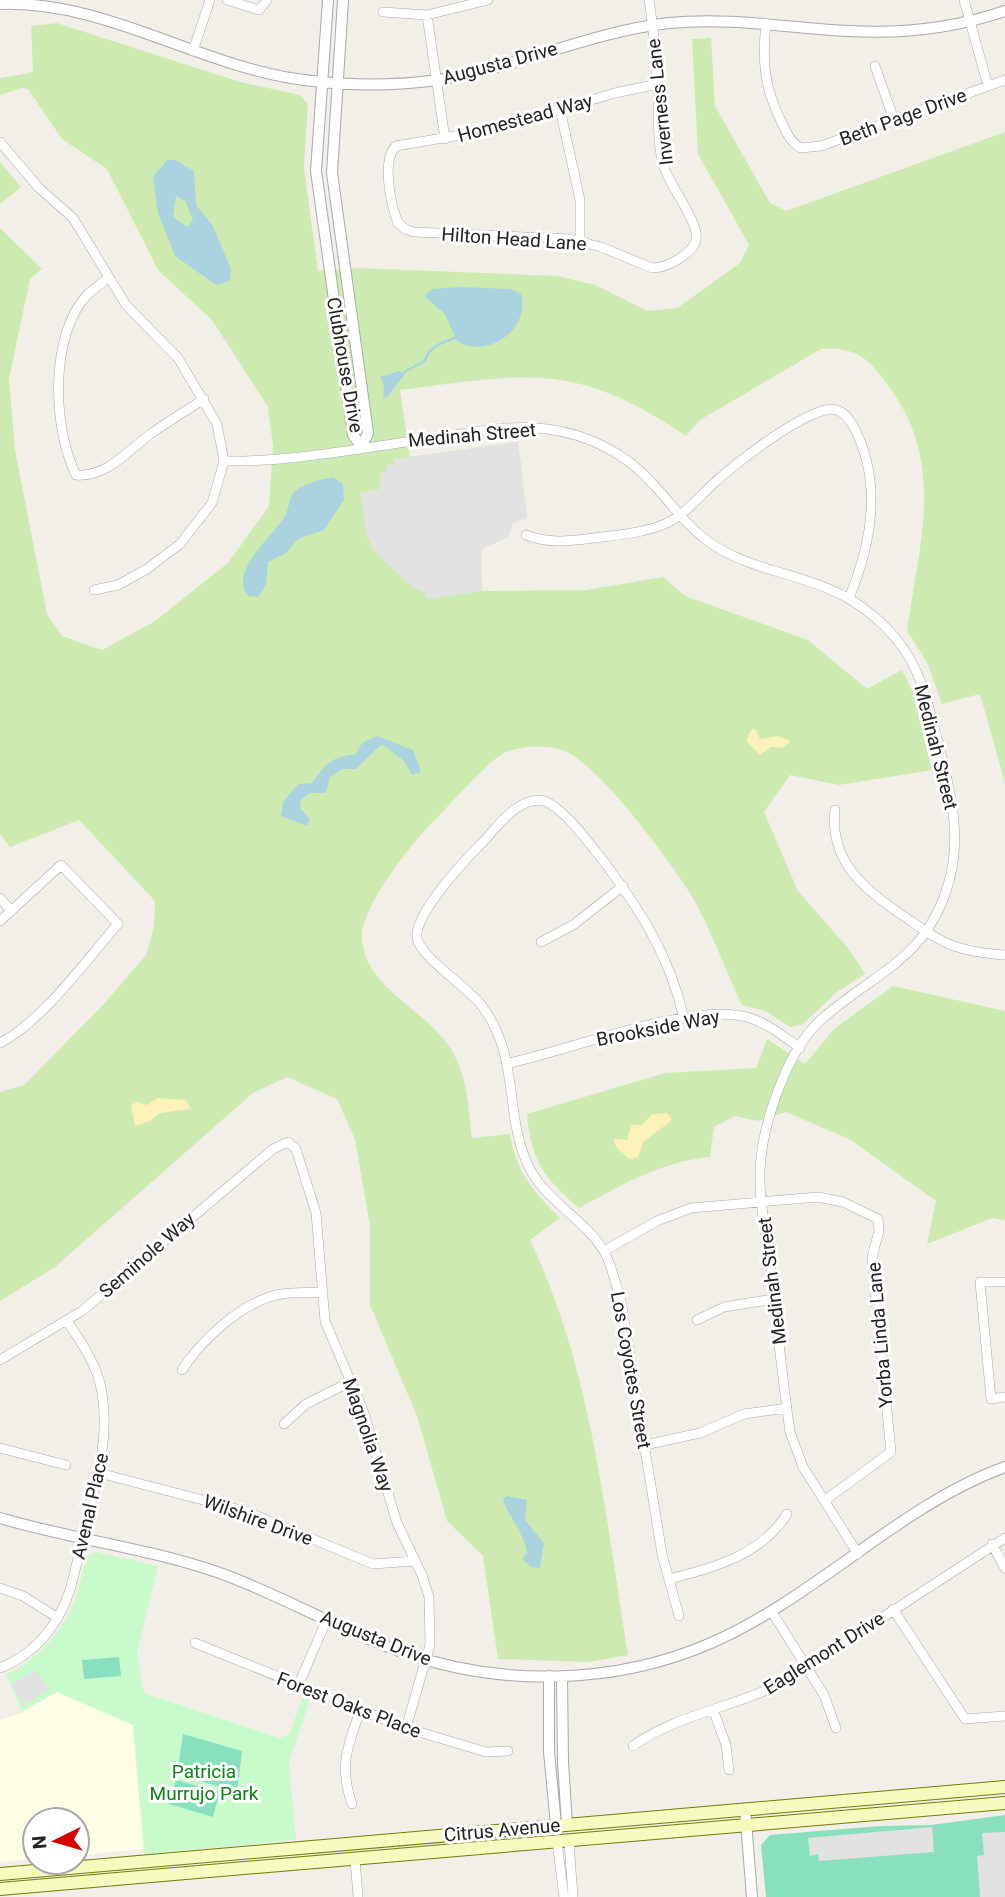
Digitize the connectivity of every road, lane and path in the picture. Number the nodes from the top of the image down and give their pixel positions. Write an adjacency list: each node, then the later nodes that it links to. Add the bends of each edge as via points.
1 (210, 0): 16 (street)
2 (227, 0): 3 (street, via 259,10)
3 (267, 0)
4 (328, 0): 20 (street, Clubhouse Drive)
5 (343, 0): 21 (street, Clubhouse Drive)
6 (488, 0): 12 (street)
7 (649, 0): 15 (street, Inverness Lane)
8 (964, 0): 13 (street)
9 (0, 4): 16 (street, Augusta Drive, via 68,10)
10 (1005, 11): 13 (street, Augusta Drive)
11 (383, 12): 12 (street)
12 (427, 15): 18 (street)
13 (970, 22): 14 (street, Augusta Drive, via 873,32); 23 (street)
14 (766, 23): 15 (street, Augusta Drive, via 724,20); 25 (street, Beth Page Drive, via 766,83 788,134 801,148 821,146)
15 (652, 25): 18 (street, Augusta Drive); 22 (street, Inverness Lane)
16 (192, 51): 20 (street, Augusta Drive, via 245,68)
17 (875, 66): 25 (street)
18 (437, 80): 21 (street, Augusta Drive); 26 (street)
19 (1005, 80): 23 (street, Beth Page Drive)
20 (321, 82): 21 (street, Augusta Drive); 33 (street, Clubhouse Drive, via 318,188 353,435)
21 (336, 84): 33 (street, Clubhouse Drive, via 332,181 368,433)
22 (658, 84): 24 (street, Homestead Way); 29 (street, Inverness Lane, via 663,164)
23 (988, 86): 25 (street, Beth Page Drive)
24 (560, 109): 26 (street, Homestead Way); 30 (street, via 581,209)
25 (894, 120)
26 (445, 139): 28 (street, Homestead Way, via 392,149 388,164)
27 (0, 142): 31 (street, via 39,188 73,218)
28 (401, 227): 30 (street, Hilton Head Lane, via 414,232)
29 (696, 239): 30 (street, Hilton Head Lane, via 690,250 659,268)
30 (580, 241)
31 (108, 278): 32 (street, via 126,305 172,350); 32 (street, via 86,296 62,351 58,382 68,458 76,475 89,476 111,465)
32 (204, 399): 34 (street, via 217,424)
33 (362, 447): 34 (street, Medinah Street, via 269,461); 35 (street, Medinah Street, via 515,427 561,431 602,446 633,465)
34 (224, 461): 37 (street, via 212,503 180,544 118,585)
35 (678, 515): 36 (street, via 651,528 595,538 552,542); 38 (street, Medinah Street, via 699,536 728,554); 38 (street, via 750,453 819,412 834,409 848,416 860,438 872,484 864,555)
36 (526, 535)
37 (94, 590)
38 (849, 598): 44 (street, Medinah Street, via 887,629 914,667 949,786 955,823 954,863)
39 (835, 810): 44 (street, via 837,846 850,872 872,895)
40 (623, 886): 45 (street, via 563,932); 47 (street, via 665,957); 50 (street, Los Coyotes Street, via 567,818 550,803 534,800 519,806 458,868 421,921 417,937 424,952 488,1014)
41 (0, 898): 42 (street)
42 (11, 911): 43 (street); 48 (street, via 61,865 118,924 48,1002)
43 (0, 921)
44 (928, 933): 46 (street, via 961,948); 49 (street, Medinah Street, via 895,967 819,1021)
45 (541, 943)
46 (1005, 955)
47 (684, 1019): 49 (street, Brookside Way, via 724,1014 748,1017); 50 (street, Brookside Way)
48 (0, 1043)
49 (800, 1048): 52 (street, Medinah Street, via 777,1094 765,1139)
50 (509, 1063): 53 (street, Los Coyotes Street, via 518,1133 528,1166 537,1183)
51 (288, 1142): 55 (street, Magnolia Way, via 296,1149 312,1197 320,1243); 58 (street, Seminole Way, via 273,1149)
52 (762, 1202): 53 (street, via 691,1208); 56 (street, Medinah Street); 70 (street, Yorba Linda Lane, via 818,1197 843,1202 878,1219 872,1257 891,1452)
53 (604, 1251): 65 (street, Los Coyotes Street, via 621,1301)
54 (1005, 1282): 62 (street, via 980,1282 991,1399)
55 (321, 1292): 60 (street, via 282,1294 253,1305 211,1338); 61 (street, Magnolia Way, via 325,1321)
56 (774, 1300): 57 (street, via 724,1307); 63 (street, Medinah Street)
57 (697, 1320)
58 (67, 1321): 59 (street, Seminole Way); 69 (street, Avenal Place, via 101,1384 105,1431)
59 (0, 1360)
60 (182, 1370)
61 (350, 1382): 64 (street, via 306,1404); 77 (street, Magnolia Way, via 370,1430 397,1523)
62 (1005, 1397)
63 (787, 1408): 65 (street, via 744,1414 693,1435); 70 (street, Medinah Street, via 796,1450)
64 (284, 1424)
65 (645, 1446): 79 (street, Los Coyotes Street)
66 (0, 1448): 67 (street)
67 (66, 1465)
68 (1005, 1467): 76 (street, Augusta Drive, via 950,1493)
69 (99, 1473): 74 (street, Avenal Place); 77 (street, Wilshire Drive, via 245,1511 373,1564)
70 (824, 1501): 76 (street, Medinah Street)
71 (787, 1514): 79 (street, via 777,1530 738,1557 719,1567)
72 (0, 1518): 74 (street, Augusta Drive)
73 (1005, 1538): 75 (street, Eaglemont Drive)
74 (82, 1539): 84 (street, Avenal Place, via 69,1596); 85 (street, Augusta Drive, via 213,1571)
75 (992, 1544): 78 (street); 81 (street, Eaglemont Drive)
76 (858, 1554): 82 (street, Augusta Drive)
77 (415, 1561): 87 (street, Magnolia Way, via 430,1607)
78 (1005, 1568)
79 (669, 1579): 83 (street, Los Coyotes Street)
80 (0, 1588): 84 (street)
81 (893, 1609): 88 (street, Eaglemont Drive); 95 (street, via 965,1719)
82 (772, 1612): 88 (street); 91 (street, Augusta Drive, via 682,1654 638,1667)
83 (679, 1616)
84 (58, 1618): 89 (street, Avenal Place, via 36,1645)
85 (327, 1619): 87 (street, Augusta Drive); 92 (street)
86 (195, 1643): 92 (street, Forest Oaks Place)
87 (427, 1660): 90 (street, Augusta Drive, via 502,1675); 96 (street, Magnolia Way)
88 (807, 1667): 94 (street, Eaglemont Drive); 97 (street)
89 (0, 1668)
90 (549, 1676): 91 (street, Augusta Drive); 105 (street, via 549,1752)
91 (562, 1676): 105 (street)
92 (298, 1686): 93 (street, Forest Oaks Place)
93 (360, 1711): 96 (street, Forest Oaks Place); 103 (street, via 344,1766)
94 (714, 1712): 98 (street, Eaglemont Drive); 100 (street)
95 (1005, 1716)
96 (406, 1728): 99 (street, Forest Oaks Place, via 486,1752)
97 (836, 1728)
98 (633, 1746)
99 (508, 1751)
100 (729, 1770)
101 (1005, 1787): 104 (main road, Citrus Avenue)
102 (1005, 1803): 106 (main road, Citrus Avenue)
103 (352, 1804)
104 (745, 1809): 105 (main road, Citrus Avenue); 106 (street)
105 (561, 1825): 107 (main road); 109 (main road, Citrus Avenue)
106 (746, 1825): 107 (main road, Citrus Avenue); 114 (street)
107 (563, 1841): 108 (main road, Citrus Avenue); 112 (street); 113 (street)
108 (355, 1859): 110 (main road, Citrus Avenue); 111 (street)
109 (0, 1874)
110 (0, 1889)
111 (358, 1897)
112 (564, 1897)
113 (573, 1897)
114 (752, 1897)

